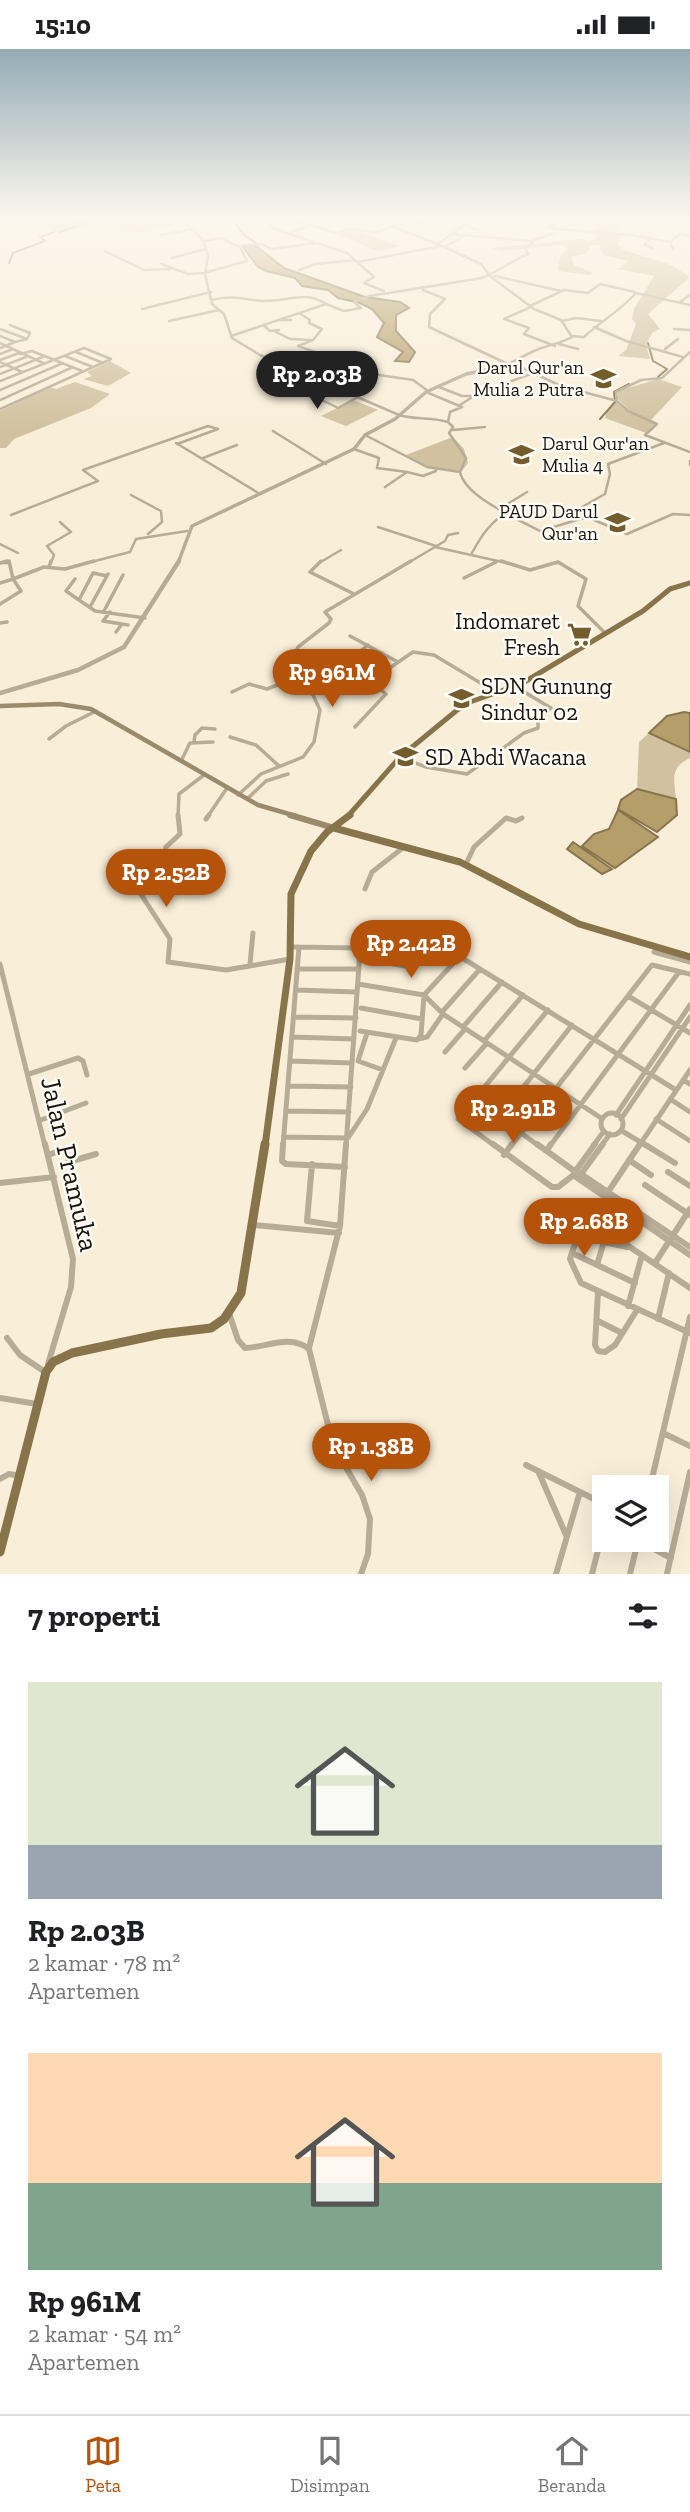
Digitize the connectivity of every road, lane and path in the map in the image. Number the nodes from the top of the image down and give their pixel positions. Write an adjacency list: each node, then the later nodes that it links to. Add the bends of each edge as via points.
1 (380, 289): 8 (street)
2 (419, 289): 8 (street)
3 (422, 289): 37 (street, via 444,299 429,314 427,325)
4 (508, 289): 17 (street)
5 (555, 289): 9 (street)
6 (590, 289): 9 (street, via 588,293)
7 (622, 289): 11 (street)
8 (385, 291): 15 (street, via 355,301 362,307 354,309 342,311)
9 (562, 291): 17 (street)
10 (211, 292): 13 (street); 18 (street)
11 (636, 293): 14 (street); 26 (street, via 620,312)
12 (690, 295): 14 (street)
13 (212, 300): 15 (street, via 236,295 268,301 288,296 316,297); 19 (street)
14 (679, 302): 16 (street)
15 (326, 304): 20 (street)
16 (690, 305)
17 (530, 306): 25 (street); 47 (street, via 503,319 526,326 530,330 524,334)
18 (142, 309)
19 (220, 310): 24 (street); 39 (street)
20 (299, 313): 21 (street); 43 (street, via 322,327)
21 (285, 317): 22 (street); 23 (street)
22 (277, 320): 23 (street); 29 (street)
23 (291, 320): 27 (street)
24 (169, 321)
25 (562, 321): 26 (street); 40 (street)
26 (602, 321): 30 (street)
27 (299, 324)
28 (10, 325): 41 (street, via 30,333)
29 (262, 325): 35 (street); 39 (street)
30 (594, 327): 40 (street, via 583,338); 51 (street, via 625,342)
31 (0, 329): 41 (street)
32 (674, 329): 34 (street)
33 (279, 330): 35 (street)
34 (690, 330)
35 (274, 331): 43 (street, via 290,339)
36 (460, 332): 37 (street)
37 (450, 335): 55 (street)
38 (0, 336): 44 (street)
39 (231, 336): 63 (street)
40 (572, 336): 47 (street)
41 (27, 339): 44 (street)
42 (678, 339): 51 (street)
43 (312, 340): 89 (street, via 298,346 379,375 413,380)
44 (15, 342): 46 (street)
45 (0, 343): 46 (street)
46 (7, 345): 48 (street); 49 (street)
47 (557, 345): 50 (street); 71 (street, via 536,350)
48 (0, 348)
49 (13, 348): 57 (street); 58 (street)
50 (579, 349)
51 (664, 349): 62 (street)
52 (483, 350): 55 (street)
53 (75, 351): 59 (street); 68 (street); 68 (street, via 87,348 110,358)
54 (283, 352): 63 (street)
55 (477, 352): 71 (street)
56 (690, 352): 62 (street)
57 (20, 353): 60 (street); 61 (street); 66 (street)
58 (0, 354)
59 (65, 355): 65 (street); 74 (street)
60 (45, 356): 64 (street); 65 (street)
61 (26, 357): 64 (street); 70 (street)
62 (683, 357): 94 (street, via 662,378 641,380 619,390)
63 (266, 358): 76 (street)
64 (35, 360): 69 (street); 75 (street)
65 (55, 360): 67 (street); 69 (street)
66 (0, 361): 70 (street)
67 (63, 363): 73 (street); 81 (street)
68 (103, 363): 74 (street)
69 (44, 364): 77 (street)
70 (6, 365): 72 (street); 75 (street)
71 (512, 365): 79 (street); 86 (street, via 466,374)
72 (0, 367)
73 (73, 367): 78 (street); 82 (street)
74 (93, 367): 78 (street)
75 (15, 368): 77 (street); 80 (street)
76 (296, 371): 92 (street); 92 (street, via 274,380 338,408)
77 (23, 372): 81 (street); 83 (street)
78 (82, 372): 84 (street)
79 (533, 373): 90 (street); 94 (street)
80 (0, 374)
81 (32, 377): 82 (street); 85 (street)
82 (41, 381): 84 (street); 88 (street)
83 (0, 383): 85 (street)
84 (51, 385): 91 (street)
85 (6, 387): 87 (street); 88 (street)
86 (439, 387): 89 (street); 90 (street, via 464,397)
87 (0, 390)
88 (16, 391): 91 (street); 93 (street)
89 (427, 391): 95 (street); 97 (street)
90 (475, 395): 95 (street)
91 (26, 396): 96 (street)
92 (359, 397): 97 (street)
93 (0, 400)
94 (615, 401): 104 (street, via 657,423 645,435)
95 (460, 405): 98 (street, via 450,412)
96 (0, 409)
97 (399, 415): 98 (street); 102 (street)
98 (448, 422): 100 (street)
99 (485, 427): 100 (street)
100 (453, 430): 113 (street, via 449,433 466,458)
101 (273, 431): 110 (street)
102 (365, 435): 107 (street); 111 (street)
103 (172, 441): 105 (street); 105 (street, via 208,426 218,429); 120 (street, via 83,470 98,481)
104 (665, 442): 108 (street); 122 (street, via 608,464 605,493 582,507)
105 (177, 444): 109 (street)
106 (237, 445): 109 (street)
107 (354, 449): 110 (street); 112 (street, via 379,458 377,468)
108 (690, 452)
109 (203, 459): 116 (street)
110 (326, 464): 116 (street)
111 (438, 470): 112 (street, via 423,476); 113 (street)
112 (407, 472): 114 (street)
113 (460, 472): 118 (street, via 462,482)
114 (385, 487)
115 (527, 492): 118 (street)
116 (260, 494): 125 (street)
117 (131, 495): 127 (street, via 162,511 162,522)
118 (500, 508): 119 (street)
119 (508, 512): 122 (street, via 542,531); 132 (street, via 481,536)
120 (11, 515)
121 (690, 515): 122 (street, via 673,514 627,534 593,518)
122 (579, 517)
123 (60, 522): 135 (street, via 71,532 47,546 54,555)
124 (378, 527): 129 (street)
125 (187, 531): 127 (street); 148 (street, via 178,563)
126 (458, 533): 129 (street)
127 (145, 537): 135 (street, via 134,541 130,552 65,569)
128 (0, 544): 131 (street)
129 (435, 546): 132 (street, via 451,553); 142 (street)
130 (341, 550): 142 (street, via 310,572)
131 (18, 552)
132 (472, 553): 133 (street)
133 (496, 561): 137 (street); 154 (street, via 532,570 556,561 584,576 578,606)
134 (0, 563): 138 (street, via 9,561)
135 (49, 567): 138 (street)
136 (123, 575): 146 (street)
137 (464, 578)
138 (13, 579): 140 (street); 144 (street, via 21,591)
139 (75, 579): 143 (street, via 66,591)
140 (0, 583)
141 (690, 583): 154 (main road, via 670,589 643,611)
142 (355, 594): 161 (street, via 325,612 331,619 328,623 298,647 292,663 277,669 277,677)
143 (79, 600): 145 (street); 145 (street, via 93,573 108,575)
144 (0, 604)
145 (90, 607): 146 (street)
146 (104, 611): 147 (street)
147 (111, 611): 148 (street); 151 (street, via 103,621)
148 (145, 618): 164 (street, via 124,647 107,658)
149 (7, 621): 150 (street)
150 (0, 623)
151 (122, 624): 152 (street); 153 (street)
152 (128, 625)
153 (116, 632)
154 (604, 632): 162 (main road)
155 (350, 636): 156 (street)
156 (368, 645): 157 (street); 159 (street, via 349,659)
157 (382, 653): 158 (street); 159 (street)
158 (398, 661): 160 (street); 165 (street, via 413,652 434,655)
159 (361, 667): 160 (street)
160 (378, 676): 168 (street, via 375,685 386,694)
161 (286, 681): 163 (street, via 272,689 249,684); 176 (street, via 312,693 320,710 313,745 303,757)
162 (516, 687): 165 (main road); 174 (street, via 551,708 538,720 538,728 524,733 482,767 464,775)
163 (232, 692)
164 (0, 693)
165 (497, 694): 174 (main road, via 463,706)
166 (0, 706): 167 (main road, via 59,704)
167 (96, 711): 171 (street); 175 (main road)
168 (355, 727)
169 (215, 729): 172 (street, via 202,728)
170 (230, 737): 176 (street, via 256,745)
171 (49, 740)
172 (194, 742): 173 (street); 175 (street)
173 (213, 742)
174 (400, 757): 184 (main road, via 355,811)
175 (181, 761): 178 (main road)
176 (279, 766): 180 (street, via 250,782)
177 (288, 774): 181 (street, via 266,781)
178 (204, 775): 179 (main road); 197 (street, via 179,794 180,834 166,848 162,866 133,882 170,939 169,962 241,969)
179 (227, 788): 180 (main road); 183 (street)
180 (238, 795): 181 (main road)
181 (247, 799): 184 (main road)
182 (522, 818): 186 (street, via 506,818 474,847)
183 (206, 819)
184 (334, 828): 185 (main road); 189 (main road, via 311,851 293,886 289,907)
185 (404, 847): 186 (main road); 187 (street, via 372,872)
186 (465, 865): 190 (main road, via 579,924)
187 (365, 890)
188 (253, 933): 197 (street)
189 (295, 947): 193 (street, via 356,949); 194 (main road); 199 (street)
190 (655, 950): 192 (main road); 195 (street); 198 (street)
191 (460, 956): 193 (street, via 444,947 431,950 411,967); 201 (street); 208 (street)
192 (690, 957)
193 (359, 958): 200 (street)
194 (290, 959): 197 (street); 284 (main road)
195 (690, 962)
196 (0, 964): 240 (street, Jalan Pramuka)
197 (250, 964)
198 (652, 965): 202 (street); 210 (street)
199 (297, 969): 200 (street); 206 (street)
200 (359, 969): 205 (street)
201 (480, 969): 204 (street); 215 (street)
202 (679, 972): 203 (street); 214 (street)
203 (690, 974)
204 (502, 982): 209 (street); 222 (street)
205 (358, 984): 207 (street); 208 (street)
206 (296, 990): 207 (street); 216 (street)
207 (357, 992): 218 (street)
208 (424, 995): 215 (street); 219 (street)
209 (523, 995): 213 (street); 229 (street)
210 (628, 996): 214 (street); 228 (street)
211 (690, 1005): 221 (street)
212 (361, 1008): 219 (street)
213 (548, 1010): 220 (street); 232 (street)
214 (650, 1010): 221 (street); 231 (street)
215 (442, 1013): 222 (street); 227 (street, via 429,1034)
216 (294, 1017): 218 (street); 224 (street)
217 (690, 1017): 221 (street)
218 (356, 1018): 226 (street)
219 (422, 1019): 227 (street)
220 (572, 1025): 228 (street); 238 (street)
221 (680, 1027): 223 (street); 239 (street)
222 (464, 1028): 229 (street); 230 (street)
223 (690, 1033)
224 (292, 1037): 226 (street); 233 (street)
225 (396, 1038): 227 (street); 236 (street); 236 (street, via 363,1032 358,1061)
226 (354, 1039): 234 (street)
227 (418, 1039)
228 (595, 1039): 231 (street); 246 (street)
229 (486, 1042): 232 (street); 235 (street)
230 (445, 1052)
231 (618, 1054): 239 (street); 251 (street)
232 (509, 1057): 238 (street); 248 (street)
233 (290, 1061): 234 (street); 244 (street)
234 (353, 1063): 245 (street)
235 (465, 1069)
236 (383, 1070): 264 (street)
237 (690, 1070): 242 (street)
238 (534, 1073): 246 (street); 256 (street)
239 (649, 1073): 247 (street); 255 (street)
240 (29, 1074): 241 (street, via 78,1058); 259 (street, Jalan Pramuka)
241 (87, 1075)
242 (683, 1080): 243 (street); 247 (street)
243 (690, 1084)
244 (288, 1086): 245 (street); 252 (street)
245 (351, 1087): 253 (street)
246 (557, 1089): 251 (street); 262 (street)
247 (677, 1090): 249 (street)
248 (472, 1098): 256 (street); 270 (street, via 458,1116 459,1122)
249 (670, 1100): 254 (street); 258 (street)
250 (86, 1104): 259 (street)
251 (581, 1104): 257 (street); 267 (street)
252 (286, 1111): 253 (street); 263 (street)
253 (349, 1112): 264 (street)
254 (690, 1112)
255 (619, 1117): 257 (street, via 608,1114); 260 (street)
256 (499, 1118): 262 (street)
257 (601, 1118): 261 (street)
258 (656, 1119): 265 (street); 266 (street)
259 (41, 1120): 269 (street, Jalan Pramuka)
260 (622, 1131): 261 (street); 265 (street)
261 (607, 1132): 276 (street)
262 (521, 1133): 267 (street); 270 (street)
263 (284, 1137): 264 (street); 273 (street, via 284,1163)
264 (348, 1137): 274 (street)
265 (641, 1141): 271 (street); 272 (street)
266 (690, 1141)
267 (547, 1150): 276 (street)
268 (96, 1154): 269 (street, via 72,1161 65,1149)
269 (48, 1155): 278 (street, Jalan Pramuka)
270 (504, 1155): 276 (street, via 552,1187)
271 (629, 1160): 277 (street); 282 (street)
272 (675, 1163)
273 (312, 1164): 274 (street); 285 (street, via 307,1221)
274 (345, 1167): 285 (street)
275 (668, 1172): 281 (street)
276 (576, 1175): 282 (street); 287 (street)
277 (651, 1175)
278 (54, 1177): 279 (street); 310 (street, Jalan Pramuka, via 73,1259 71,1287)
279 (0, 1183)
280 (645, 1185): 283 (street)
281 (690, 1186)
282 (608, 1192): 287 (street)
283 (689, 1212): 287 (street)
284 (254, 1225): 285 (street); 302 (main road, via 245,1281)
285 (339, 1229): 309 (street)
286 (607, 1231): 288 (street); 290 (street); 291 (street, via 584,1219)
287 (671, 1238): 289 (street); 293 (street); 294 (street)
288 (604, 1241): 290 (street); 295 (street)
289 (690, 1247)
290 (633, 1248): 292 (street)
291 (572, 1253): 295 (street); 299 (street, via 570,1265 581,1283)
292 (642, 1255): 294 (street); 297 (street)
293 (690, 1255)
294 (655, 1263): 296 (street)
295 (597, 1265): 297 (street)
296 (669, 1273): 298 (street); 304 (street)
297 (635, 1283): 300 (street)
298 (690, 1288)
299 (598, 1292): 300 (street); 305 (street)
300 (628, 1306): 301 (street)
301 (637, 1310): 304 (street); 307 (street)
302 (229, 1313): 309 (street, via 244,1348 288,1341); 310 (main road, via 211,1328 72,1353 53,1362)
303 (690, 1317): 306 (street)
304 (658, 1319): 306 (street)
305 (598, 1321): 307 (street); 307 (street, via 598,1351 605,1352)
306 (688, 1332): 313 (street)
307 (622, 1333)
308 (8, 1338): 310 (street, via 20,1355)
309 (309, 1349): 329 (street, via 333,1445 362,1495 370,1519 368,1554)
310 (46, 1372): 312 (main road)
311 (0, 1398): 312 (street)
312 (38, 1404): 319 (main road)
313 (663, 1433): 314 (street); 318 (street)
314 (690, 1446)
315 (526, 1465): 317 (street)
316 (690, 1472): 328 (street)
317 (540, 1473): 321 (street); 323 (street)
318 (653, 1475)
319 (22, 1476): 320 (street, via 9,1473); 324 (main road)
320 (0, 1479)
321 (580, 1492): 322 (street); 323 (street)
322 (592, 1498)
323 (566, 1536): 330 (street)
324 (0, 1552)
325 (598, 1552): 331 (street)
326 (635, 1552): 332 (street)
327 (660, 1552): 328 (street)
328 (671, 1558): 333 (street)
329 (361, 1574)
330 (556, 1574)
331 (592, 1574)
332 (630, 1574)
333 (667, 1574)

